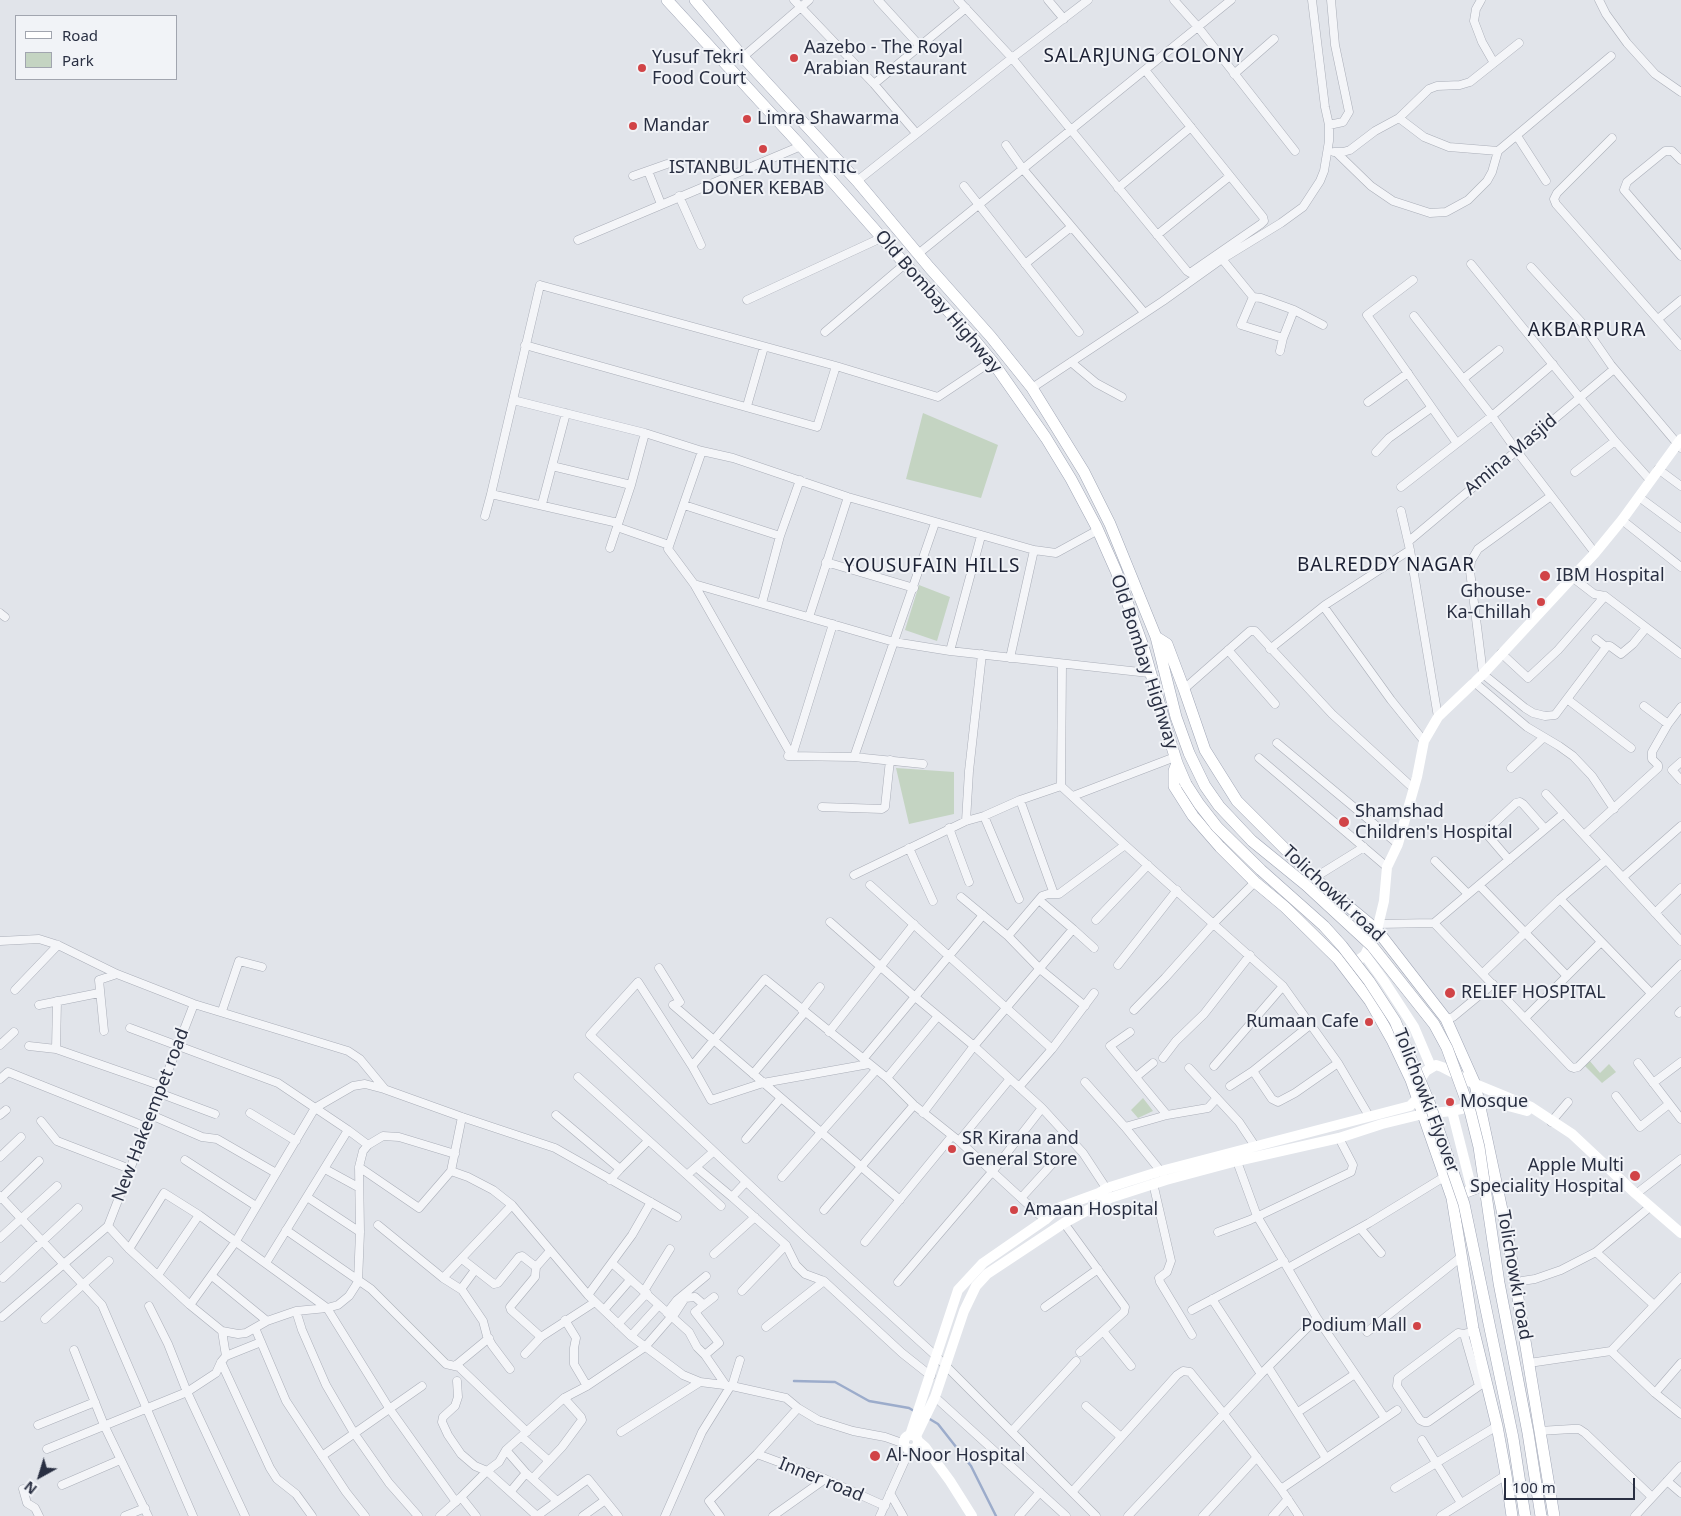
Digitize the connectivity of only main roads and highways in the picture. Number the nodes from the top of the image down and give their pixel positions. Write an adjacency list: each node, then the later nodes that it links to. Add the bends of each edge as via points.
1 (668, 0): 4 (main road, Old Bombay Highway, via 992,361 1046,438 1098,530 1116,571 1143,646)
2 (695, 0): 3 (main road, Old Bombay Highway, via 857,181 1032,388 1084,472 1110,524)
3 (1156, 637): 5 (main road, Tolichowki road, via 1167,644 1205,750 1237,801 1314,878 1377,927 1446,1019 1475,1084); 9 (main road, Tolichowki Flyover, bridge, via 1176,717 1205,786 1252,841 1372,946 1434,1024 1447,1048 1470,1111 1479,1147)
4 (1176, 760): 6 (main road, via 1174,786 1183,802 1220,847 1338,959 1370,1001 1412,1080); 8 (main road, Tolichowki Flyover, bridge, via 1199,804 1229,839 1342,946 1370,981 1403,1038 1429,1102 1470,1227 1512,1438)
5 (1496, 1180): 6 (main road); 10 (main road, Tolichowki road)
6 (1452, 1198): 7 (main road, via 1469,1331 1496,1426)
7 (1512, 1516)
8 (1524, 1516)
9 (1541, 1516)
10 (1554, 1516)

